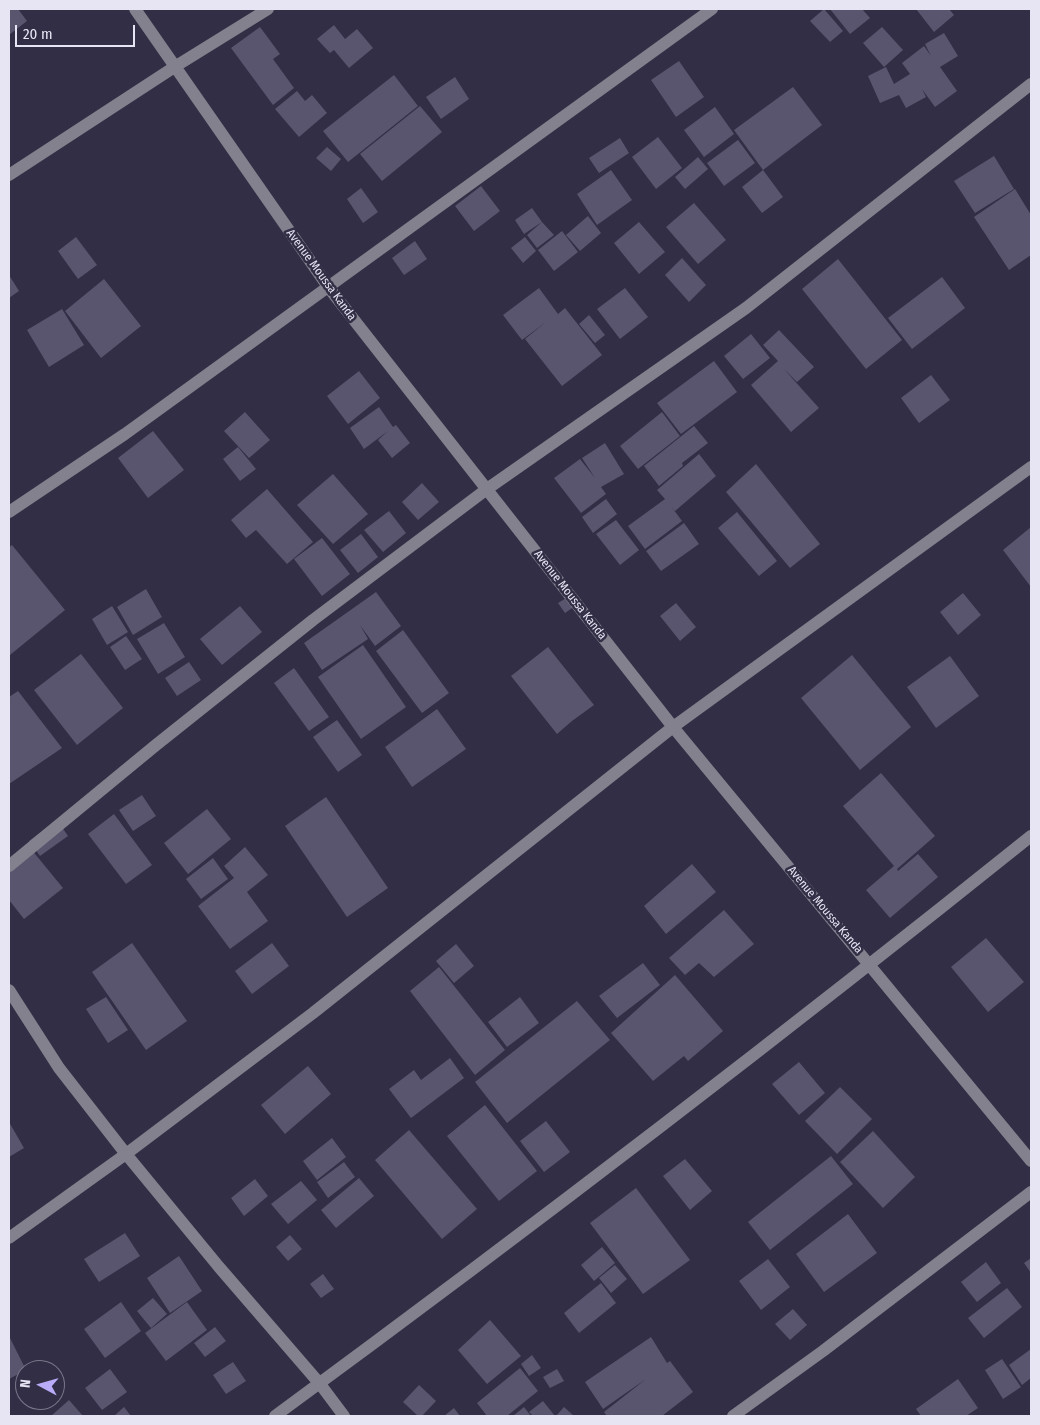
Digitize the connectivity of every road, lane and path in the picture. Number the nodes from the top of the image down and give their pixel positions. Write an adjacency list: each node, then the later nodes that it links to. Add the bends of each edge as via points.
1 (135, 9): 4 (street, Avenue Moussa Kanda)
2 (268, 9): 4 (street)
3 (712, 9): 7 (street)
4 (176, 66): 6 (street); 7 (street, Avenue Moussa Kanda)
5 (1031, 84): 9 (street, via 746,308)
6 (9, 175)
7 (329, 288): 9 (street, Avenue Moussa Kanda); 10 (street, via 125,434)
8 (1031, 467): 11 (street)
9 (487, 489): 11 (street, Avenue Moussa Kanda); 13 (street, via 276,650)
10 (9, 512)
11 (673, 727): 14 (street, Avenue Moussa Kanda); 16 (street, via 321,1007)
12 (1031, 836): 14 (street)
13 (9, 866)
14 (871, 965): 17 (street, Avenue Moussa Kanda); 20 (street, via 565,1201)
15 (9, 990): 16 (street, via 60,1068)
16 (126, 1154): 19 (street); 20 (street)
17 (1031, 1160)
18 (1031, 1192): 23 (street)
19 (9, 1238)
20 (320, 1384): 21 (street); 22 (street)
21 (275, 1416)
22 (344, 1416)
23 (733, 1416)

